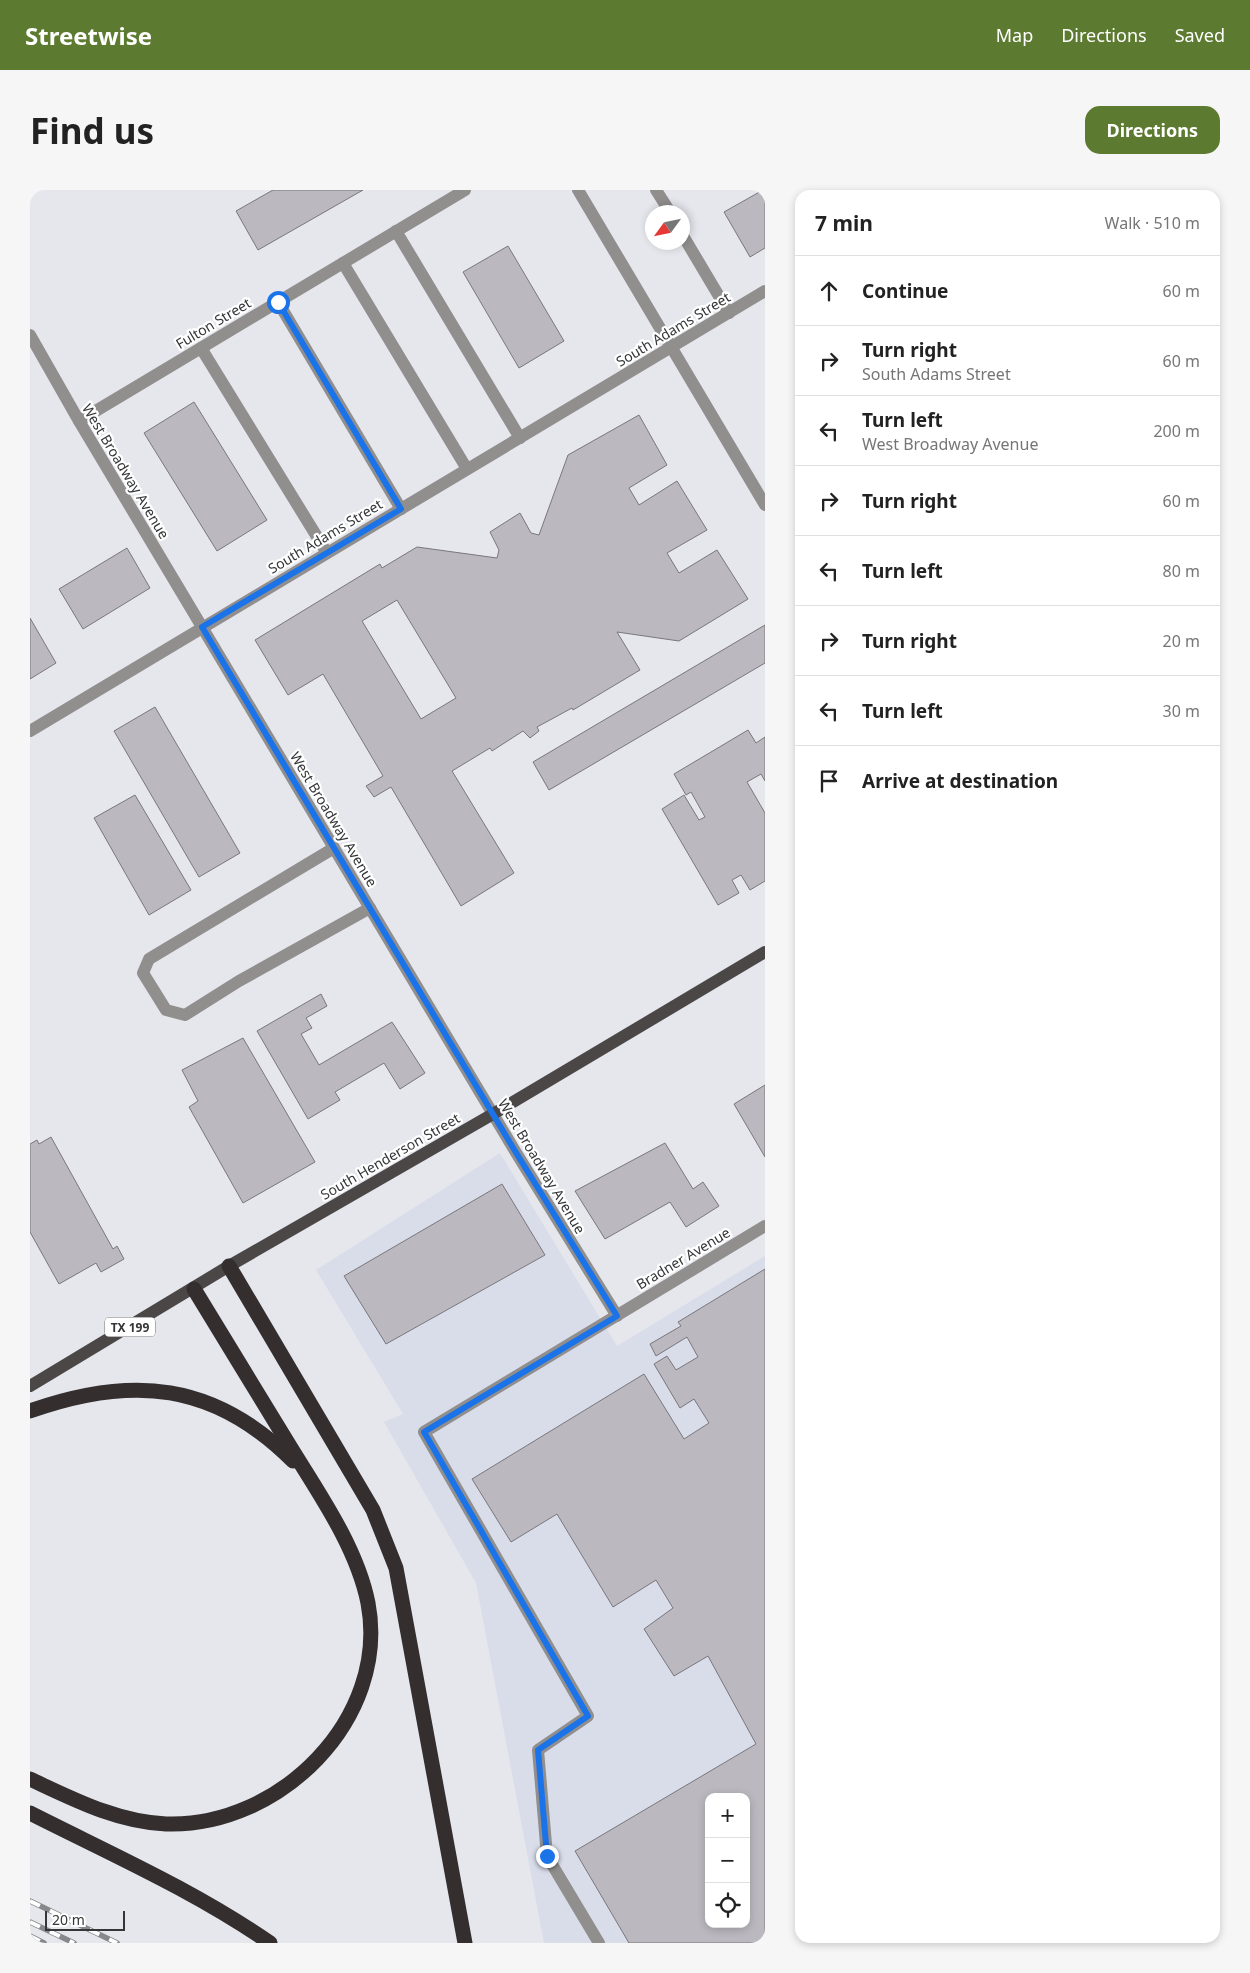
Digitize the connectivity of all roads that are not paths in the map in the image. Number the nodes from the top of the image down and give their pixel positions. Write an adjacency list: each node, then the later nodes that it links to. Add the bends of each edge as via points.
1 (465, 190): 5 (street, Fulton Street)
2 (578, 190): 12 (street)
3 (656, 190): 4 (street)
4 (666, 205)
5 (396, 232): 7 (street, Fulton Street); 15 (street)
6 (690, 247): 10 (street)
7 (343, 263): 9 (street, Fulton Street); 16 (street)
8 (765, 291): 10 (street, South Adams Street)
9 (278, 302): 13 (street, Fulton Street); 18 (street)
10 (729, 313): 12 (street, South Adams Street)
11 (30, 335): 14 (street, West Broadway Avenue)
12 (671, 347): 15 (street, South Adams Street); 17 (street)
13 (201, 348): 14 (street, Fulton Street); 19 (street)
14 (79, 421): 20 (street, West Broadway Avenue)
15 (520, 438): 16 (street, South Adams Street)
16 (467, 469): 18 (street, South Adams Street)
17 (765, 505)
18 (401, 509): 19 (street, South Adams Street)
19 (327, 553): 20 (street, South Adams Street)
20 (202, 627): 21 (street, South Adams Street); 22 (street, West Broadway Avenue)
21 (30, 731)
22 (334, 848): 23 (street, West Broadway Avenue); 23 (street, via 149,959 143,973 166,1010 184,1015)
23 (370, 908): 25 (street, West Broadway Avenue)
24 (765, 952): 25 (main road, South Henderson Street)
25 (493, 1114): 27 (main road, South Henderson Street); 29 (street, West Broadway Avenue)
26 (765, 1226): 29 (street, Bradner Avenue)
27 (229, 1266): 28 (main road, South Henderson Street / TX 199); 36 (highway, via 373,1510 386,1538 396,1568)
28 (194, 1288): 30 (main road, South Henderson Street / TX 199); 32 (highway)
29 (617, 1316): 37 (street, Bradner Avenue, via 424,1432 588,1716 538,1750 547,1856)
30 (30, 1386)
31 (30, 1411): 32 (highway, via 98,1393 145,1390 200,1399 254,1427)
32 (310, 1480): 33 (highway, via 348,1546 360,1575 368,1605 370,1631 369,1657 358,1698 326,1749 291,1782 267,1799 246,1810 193,1823 138,1821 71,1798)
33 (30, 1779)
34 (30, 1813): 35 (highway, via 181,1889)
35 (270, 1943)
36 (465, 1943)
37 (599, 1943)

